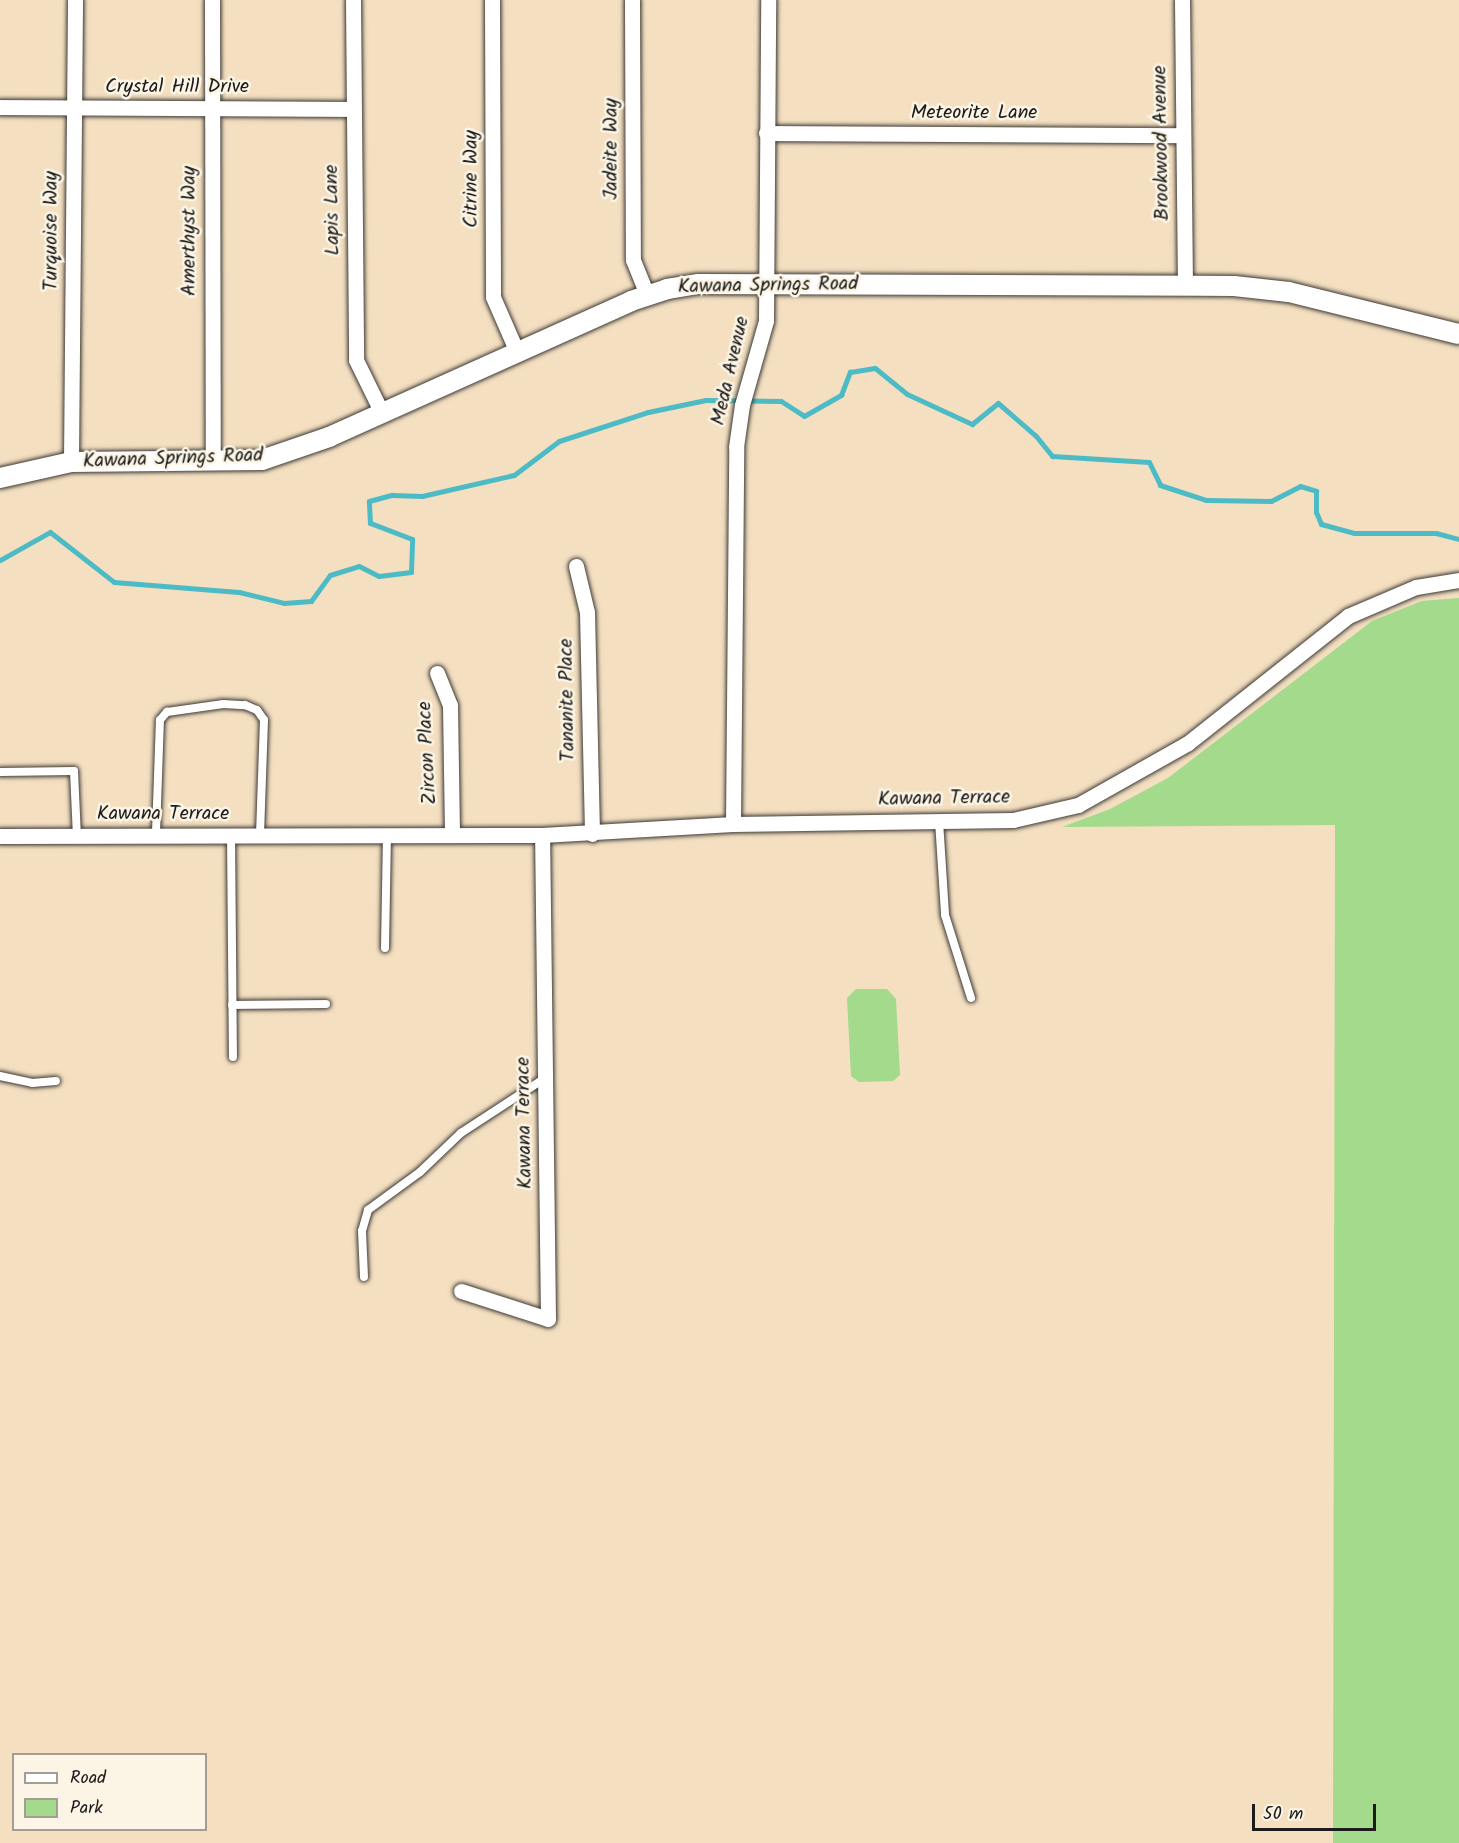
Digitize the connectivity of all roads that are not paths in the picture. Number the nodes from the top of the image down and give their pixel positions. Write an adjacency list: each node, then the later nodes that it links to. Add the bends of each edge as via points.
1 (75, 0): 9 (street, Turquoise Way)
2 (212, 0): 10 (street, Amerthyst Way)
3 (353, 0): 11 (street, Lapis Lane)
4 (492, 0): 18 (street, Citrine Way, via 493,297)
5 (632, 0): 16 (street, Jadeite Way, via 633,260)
6 (768, 0): 12 (street, Meda Avenue)
7 (1182, 0): 13 (street, Brookwood Avenue)
8 (0, 107): 9 (street, Crystal Hill Drive)
9 (74, 108): 10 (street, Crystal Hill Drive); 20 (street, Turquoise Way)
10 (211, 108): 11 (street, Crystal Hill Drive); 21 (street, Amerthyst Way)
11 (353, 109): 19 (street, Lapis Lane, via 356,360)
12 (766, 133): 13 (street, Meteorite Lane); 14 (street, Meda Avenue)
13 (1182, 135): 15 (street, Brookwood Avenue)
14 (767, 284): 15 (street, Kawana Springs Road); 16 (street, Kawana Springs Road, via 699,284); 28 (street, Meda Avenue, via 766,321 737,428)
15 (1185, 286): 17 (street, Kawana Springs Road, via 1289,292)
16 (647, 295): 18 (street, Kawana Springs Road)
17 (1459, 334)
18 (517, 352): 19 (street, Kawana Springs Road)
19 (382, 414): 21 (street, Kawana Springs Road, via 262,460)
20 (71, 462): 21 (street, Kawana Springs Road); 22 (street, Kawana Springs Road)
21 (213, 462)
22 (0, 478)
23 (576, 566): 34 (street, Tananite Place, via 587,612)
24 (1459, 580): 27 (street, Kawana Terrace, via 1416,586 1348,616 1188,743 1078,804 1014,820)
25 (437, 673): 30 (street, Zircon Place, via 450,705)
26 (0, 772): 37 (lane, via 74,771)
27 (939, 821): 28 (street, Kawana Terrace); 39 (lane, via 945,915)
28 (733, 824): 34 (street, Kawana Terrace)
29 (156, 833): 31 (street, Kawana Terrace); 32 (lane, via 160,720 167,712 223,704 245,705 257,710 264,720); 37 (street, Kawana Terrace)
30 (452, 833): 33 (street, Kawana Terrace); 35 (street, Kawana Terrace)
31 (231, 834): 32 (street, Kawana Terrace); 41 (lane)
32 (260, 834): 33 (street, Kawana Terrace)
33 (387, 834): 38 (lane)
34 (592, 834): 35 (street, Kawana Terrace)
35 (542, 835): 44 (street, Kawana Terrace)
36 (0, 836): 37 (street, Kawana Terrace)
37 (78, 836)
38 (385, 948)
39 (971, 998)
40 (326, 1004): 41 (lane)
41 (232, 1005): 42 (lane)
42 (233, 1057)
43 (0, 1076): 45 (lane, via 32,1083)
44 (545, 1078): 46 (lane, via 461,1133 420,1172 368,1210 363,1231); 47 (street, Kawana Terrace, via 548,1319)
45 (56, 1081)
46 (364, 1277)
47 (461, 1291)

